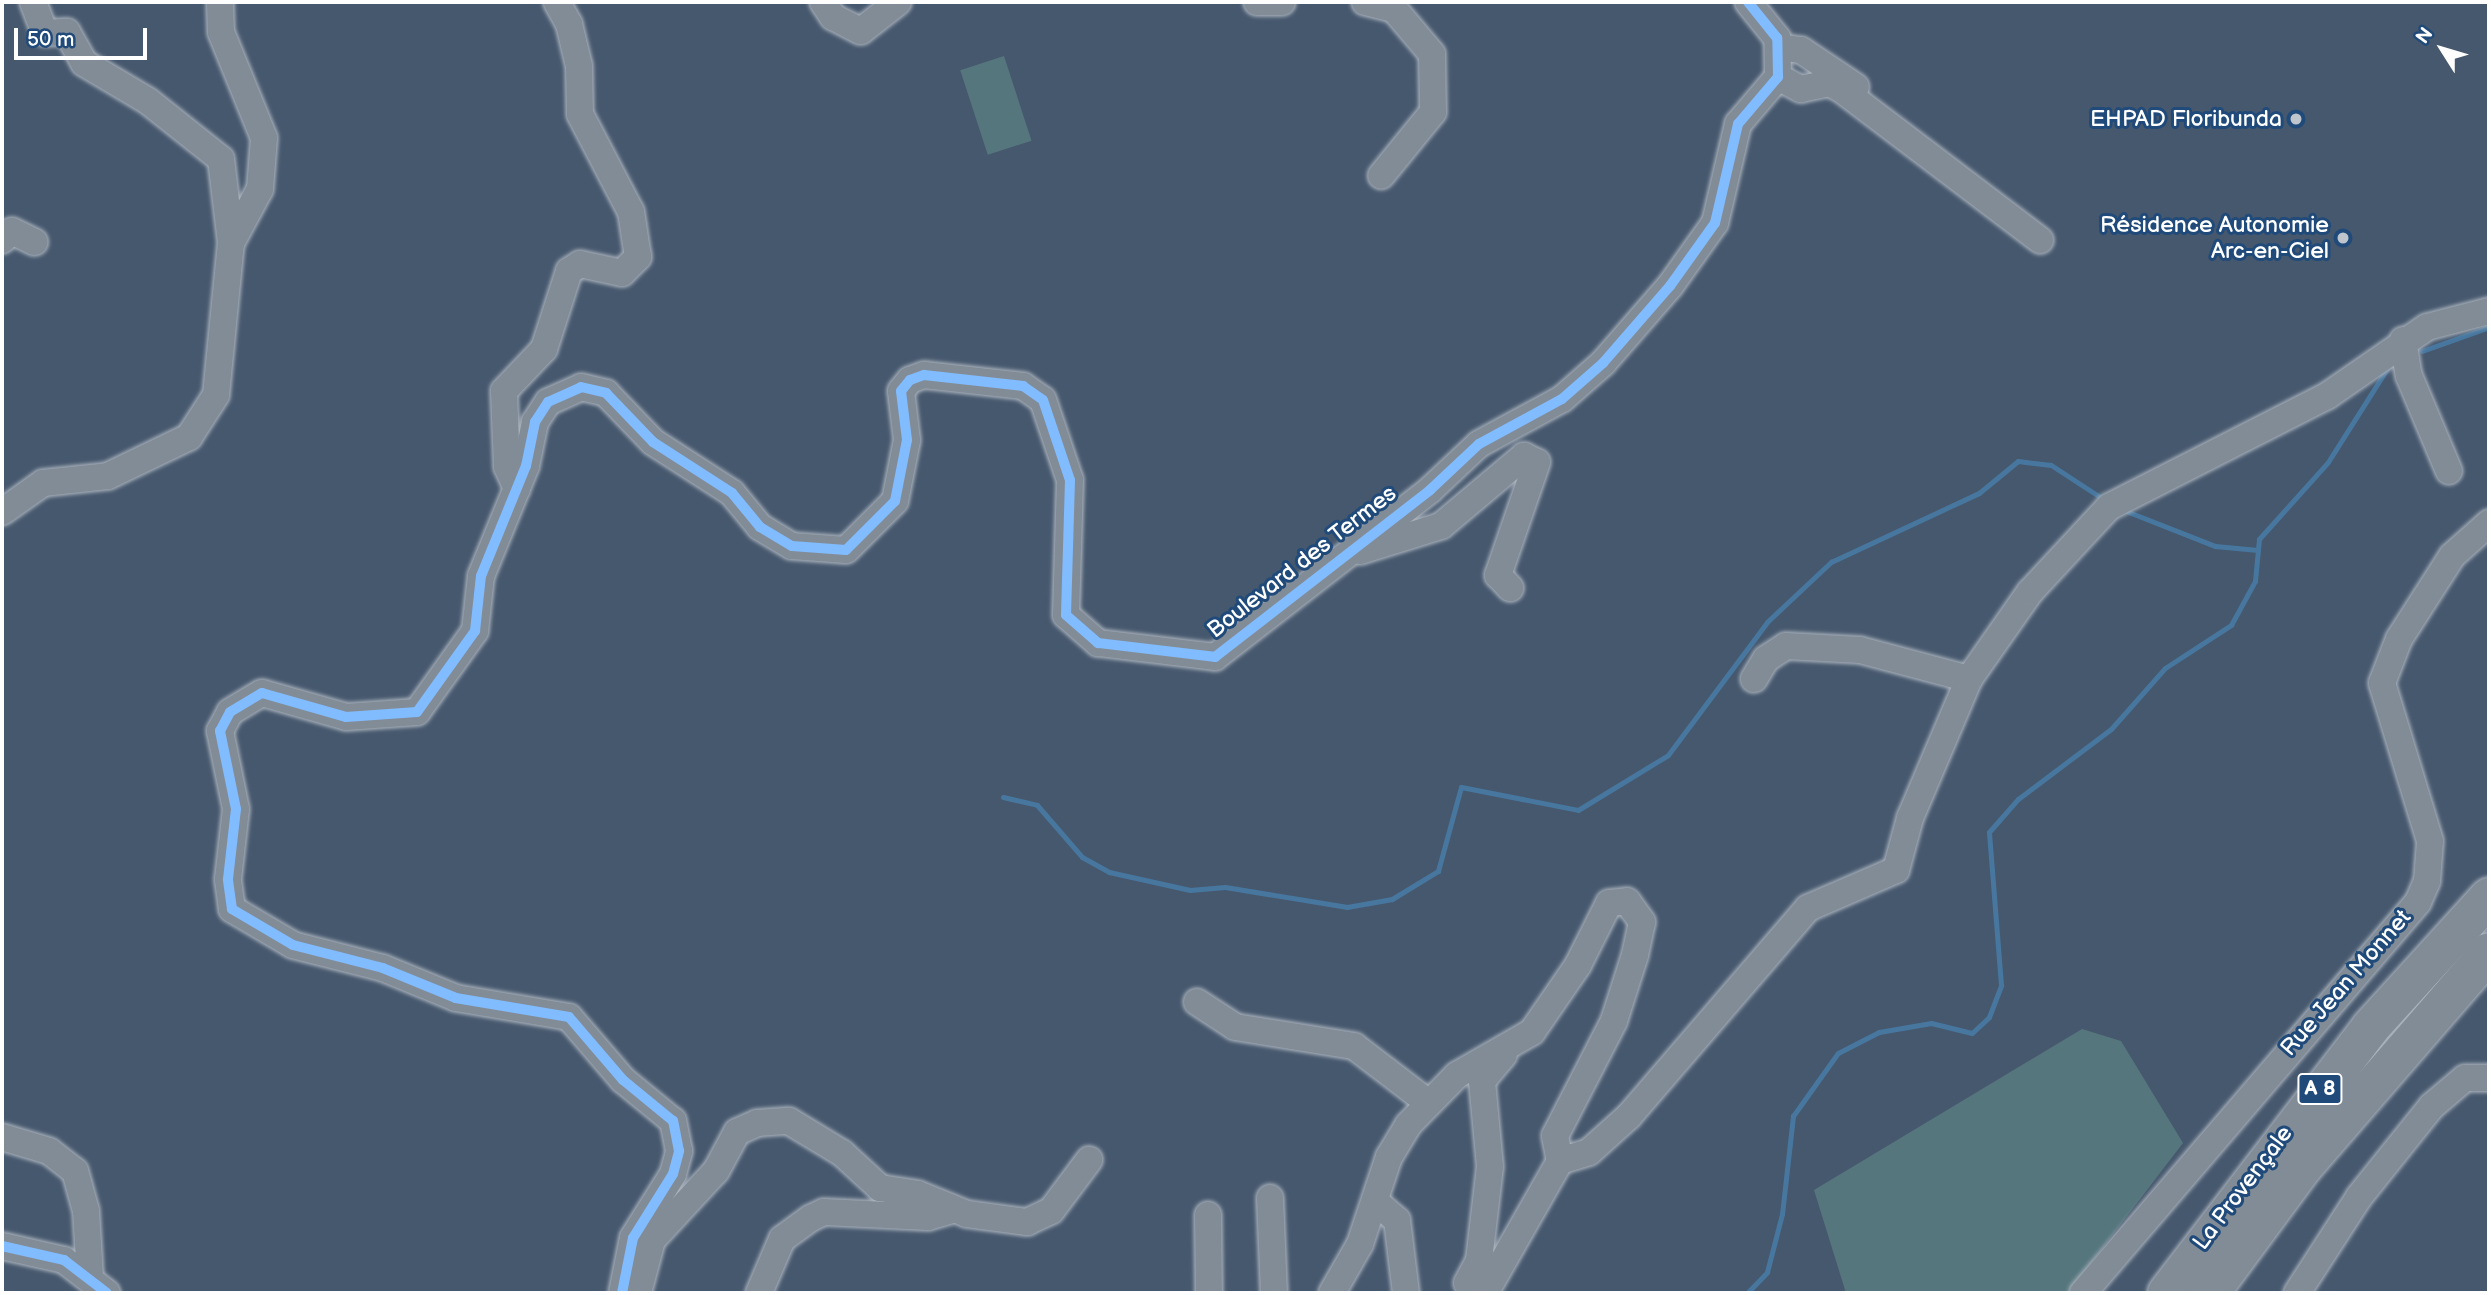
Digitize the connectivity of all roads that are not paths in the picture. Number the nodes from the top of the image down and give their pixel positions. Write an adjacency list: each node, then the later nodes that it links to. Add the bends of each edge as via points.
1 (33, 2): 17 (street, via 44,33 68,32 84,63 148,101 221,159)
2 (220, 2): 17 (street, via 221,32 264,138 260,189)
3 (557, 2): 21 (street, via 569,24 579,66 580,114 631,212 638,257 622,272 580,264 569,271 544,349 504,391 507,467)
4 (823, 2): 5 (street, via 833,17 861,31)
5 (898, 2)
6 (1256, 2): 7 (street)
7 (1282, 2)
8 (1365, 2): 12 (street, via 1394,9 1432,54 1433,112)
9 (1748, 2): 10 (street, via 1764,16)
10 (1779, 47): 11 (street); 13 (street, via 1801,50 1827,64)
11 (1778, 77): 15 (street, via 1801,89 1829,83 1842,89); 24 (street, Boulevard des Termes, via 1738,124 1715,223 1700,249 1603,363 1563,398 1479,444 1430,490)
12 (1381, 176)
13 (1996, 193)
14 (2, 240): 16 (street, via 12,232)
15 (2040, 240)
16 (35, 242)
17 (231, 243): 22 (street, via 216,395 189,437 108,476 43,483)
18 (2489, 311): 19 (street)
19 (2403, 340): 20 (street, via 2409,376); 27 (street, via 2327,396 2109,507 2031,592)
20 (2449, 471)
21 (517, 489): 24 (street, Boulevard des Termes, via 535,422 548,402 581,387 606,393 653,442 732,493 760,527 792,546 846,550 895,501 907,440 901,391 924,375 954,377 1023,386 1043,400 1070,480 1064,607 1079,630 1098,643 1214,657); 43 (street, Boulevard des Termes, via 481,576 475,631 417,712 346,717 262,693 230,712 220,731 236,809 228,879 232,909 293,945 383,968 456,998 569,1017 585,1030 623,1080 673,1121 679,1151 673,1174 633,1238)
22 (2, 512)
23 (2489, 523): 51 (street, Rue Jean Monnet, via 2452,556 2399,639 2382,683 2430,842 2427,881 2418,902)
24 (1341, 556): 25 (street, via 1441,526 1524,456 1537,462 1498,575)
25 (1510, 589)
26 (1754, 679): 27 (street, via 1766,659 1786,646 1860,650)
27 (1969, 679): 36 (street, via 1910,818 1896,870 1808,908 1629,1116 1589,1152)
28 (2489, 897): 52 (highway, La Provençale / A 8, via 2361,1038)
29 (2489, 952): 53 (highway, La Provençale / A 8, via 2303,1167)
30 (1197, 1002): 33 (street, via 1235,1027 1354,1046)
31 (1516, 1040): 33 (street); 36 (street, via 1532,1032 1578,965 1609,903 1627,901 1642,922 1635,955 1615,1021 1555,1136); 50 (street, via 1482,1081 1490,1167 1479,1260 1467,1283)
32 (2489, 1078): 54 (street, via 2465,1078 2432,1106 2359,1197)
33 (1426, 1101): 38 (street, via 1389,1157)
34 (2, 1137): 42 (street, via 49,1151 75,1171)
35 (1088, 1160): 39 (street, via 1051,1211 1027,1222)
36 (1560, 1161): 50 (street)
37 (1270, 1198): 47 (street)
38 (1376, 1202): 48 (street); 49 (street, via 1397,1220)
39 (952, 1210): 44 (street, via 918,1194 880,1188 842,1153 789,1121 757,1123 737,1132 716,1171 652,1240); 45 (street, via 928,1217 824,1212 782,1239)
40 (1208, 1215): 46 (street)
41 (2, 1246): 42 (street, via 64,1260)
42 (99, 1284)
43 (622, 1293)
44 (638, 1293)
45 (759, 1293)
46 (1209, 1293)
47 (1274, 1293)
48 (1332, 1293)
49 (1406, 1293)
50 (1483, 1293)
51 (2083, 1293)
52 (2167, 1293)
53 (2210, 1293)
54 (2297, 1293)

